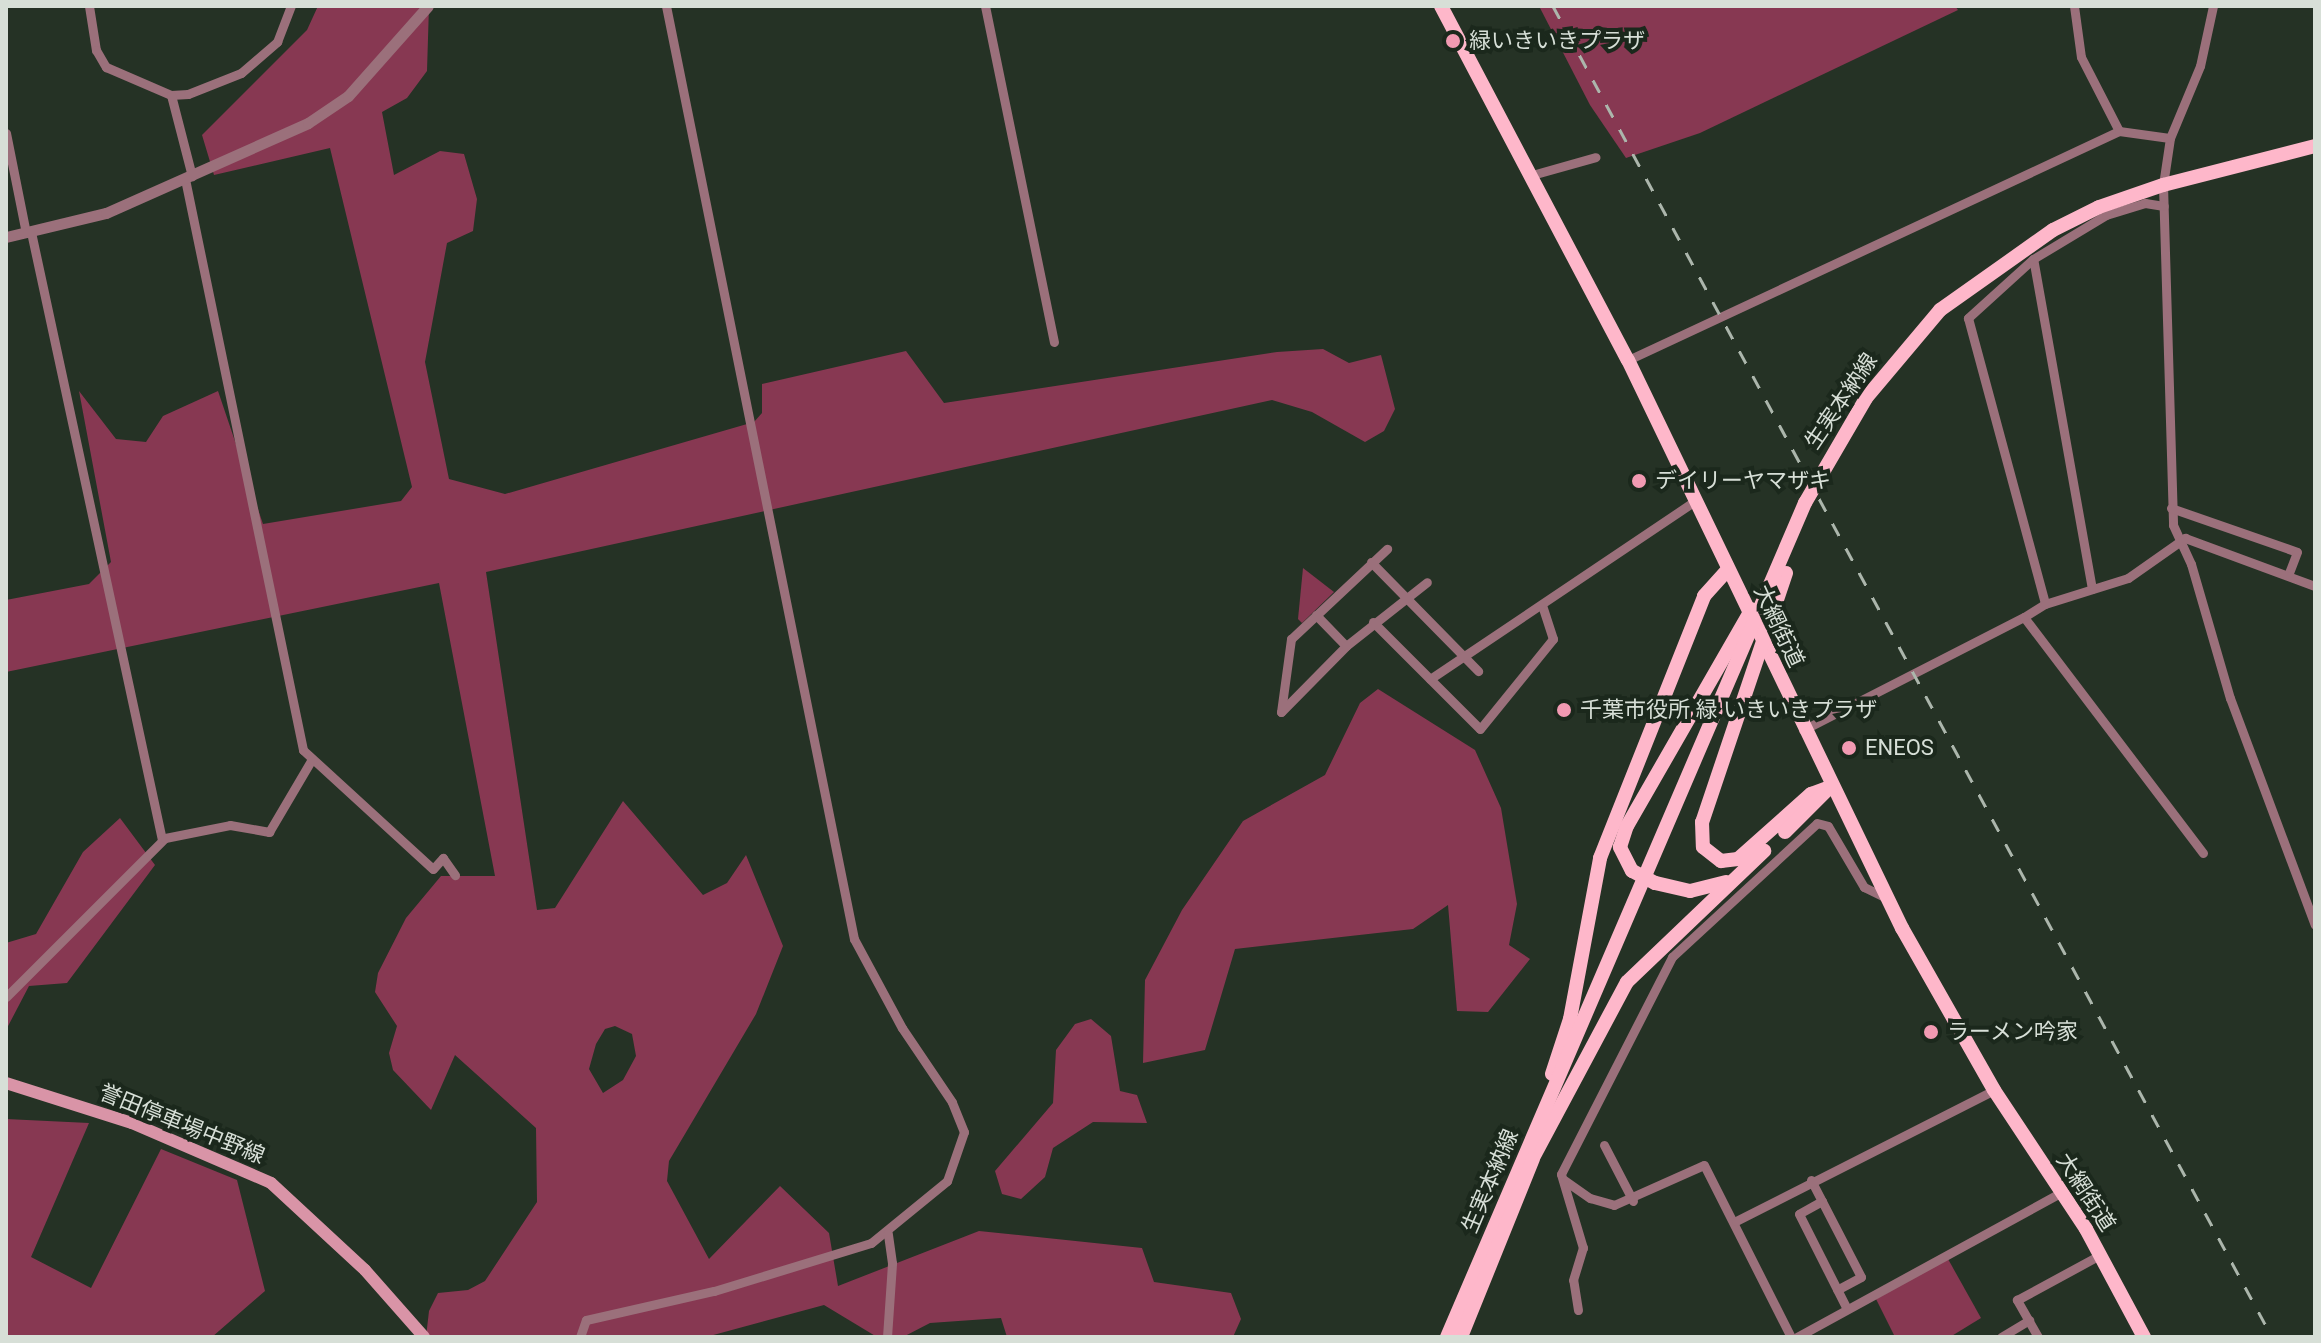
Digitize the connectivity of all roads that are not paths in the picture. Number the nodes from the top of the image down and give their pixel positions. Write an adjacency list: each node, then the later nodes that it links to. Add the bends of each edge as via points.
1 (89, 6): 9 (street, via 96,50 106,67)
2 (291, 6): 9 (street, via 277,42 241,73 188,94)
3 (428, 6): 16 (street, via 329,111)
4 (666, 6): 66 (street, via 854,939 902,1028 952,1102 964,1132 947,1181)
5 (985, 6): 22 (street)
6 (1441, 6): 15 (main road, 大網街道)
7 (2074, 6): 10 (street, via 2081,57)
8 (2213, 6): 12 (street, via 2200,66)
9 (171, 95): 16 (street)
10 (2119, 131): 12 (street); 23 (street)
11 (6, 133): 19 (street)
12 (2170, 138): 17 (street)
13 (2315, 146): 17 (main road, 生実本納線)
14 (1596, 157): 15 (street)
15 (1532, 175): 23 (main road, 大網街道)
16 (188, 178): 19 (street, via 106,213); 47 (street, via 266,589 303,750)
17 (2163, 185): 18 (street); 24 (main road, 生実本納線, via 2099,207 2008,258 1940,310 1888,368)
18 (2164, 206): 21 (street, via 2145,203 2106,215); 26 (street)
19 (29, 233): 20 (street); 49 (street)
20 (6, 237)
21 (2033, 259): 34 (street); 36 (street, via 1968,318)
22 (1054, 342)
23 (1628, 360): 25 (main road, 大網街道)
24 (1835, 445): 43 (main road, 生実本納線); 48 (main road, via 1751,677 1702,822 1701,841 1708,854 1729,861 1747,854 1811,794)
25 (1695, 501): 30 (main road, 大網街道); 37 (street)
26 (2171, 508): 27 (street); 31 (street, via 2297,552)
27 (2177, 541): 31 (street, via 2185,538); 34 (street, via 2128,578); 54 (street, via 2191,564 2230,698)
28 (1387, 549): 29 (street)
29 (1371, 562): 35 (street); 38 (street)
30 (1728, 569): 46 (main road, 大網街道); 59 (main road, via 1704,596 1600,858 1582,931 1570,1019)
31 (2288, 575): 33 (street)
32 (1427, 582): 35 (street)
33 (2315, 586)
34 (2092, 589): 36 (street)
35 (1406, 597): 40 (street); 42 (street)
36 (2045, 604): 39 (street)
37 (1542, 605): 42 (street); 45 (street, via 1553,639 1480,729)
38 (1316, 615): 41 (street); 41 (street, via 1291,639 1281,712)
39 (2024, 617): 46 (street); 50 (street)
40 (1373, 622): 41 (street); 45 (street)
41 (1346, 646)
42 (1464, 655): 44 (street); 45 (street)
43 (1735, 655): 52 (main road, via 1627,826 1620,847 1632,871 1669,888 1690,891); 59 (main road, 生実本納線)
44 (1478, 671)
45 (1430, 679)
46 (1803, 730): 48 (main road, 大網街道)
47 (312, 759): 49 (street, via 269,832 230,825); 51 (street, via 433,869 443,858)
48 (1830, 787): 52 (main road); 53 (main road, 大網街道)
49 (162, 840): 55 (street)
50 (2203, 853)
51 (455, 875)
52 (1731, 880): 59 (main road, via 1627,982)
53 (1887, 898): 57 (main road, 大網街道); 60 (street, via 1864,887 1828,826 1810,826 1672,957)
54 (2315, 925)
55 (6, 997)
56 (6, 1083): 72 (main road, 誉田停車場中野線, via 132,1123 271,1183 365,1270)
57 (1994, 1090): 61 (street); 62 (main road, 大網街道)
58 (1604, 1145): 63 (street)
59 (1530, 1155): 75 (main road, 生実本納線); 76 (main road, 生実本納線)
60 (1563, 1179): 63 (street, via 1604,1203); 70 (street, via 1583,1248 1569,1282)
61 (1811, 1180): 64 (street); 65 (street)
62 (2062, 1192): 67 (main road, 大網街道); 69 (street)
63 (1633, 1201): 65 (street, via 1704,1165)
64 (1822, 1201): 68 (street, via 1799,1214); 68 (street, via 1861,1277)
65 (1736, 1221): 77 (street)
66 (888, 1233): 73 (street, via 857,1248 714,1291 586,1320); 74 (street, via 892,1263)
67 (2100, 1255): 71 (street, via 2017,1300); 80 (main road, 大網街道)
68 (1837, 1290): 69 (street)
69 (1847, 1309): 77 (street)
70 (1578, 1310)
71 (2029, 1320): 78 (street); 79 (street)
72 (424, 1337)
73 (580, 1337)
74 (887, 1337)
75 (1447, 1337)
76 (1461, 1337)
77 (1794, 1337)
78 (2001, 1337)
79 (2038, 1337)
80 (2144, 1337)

